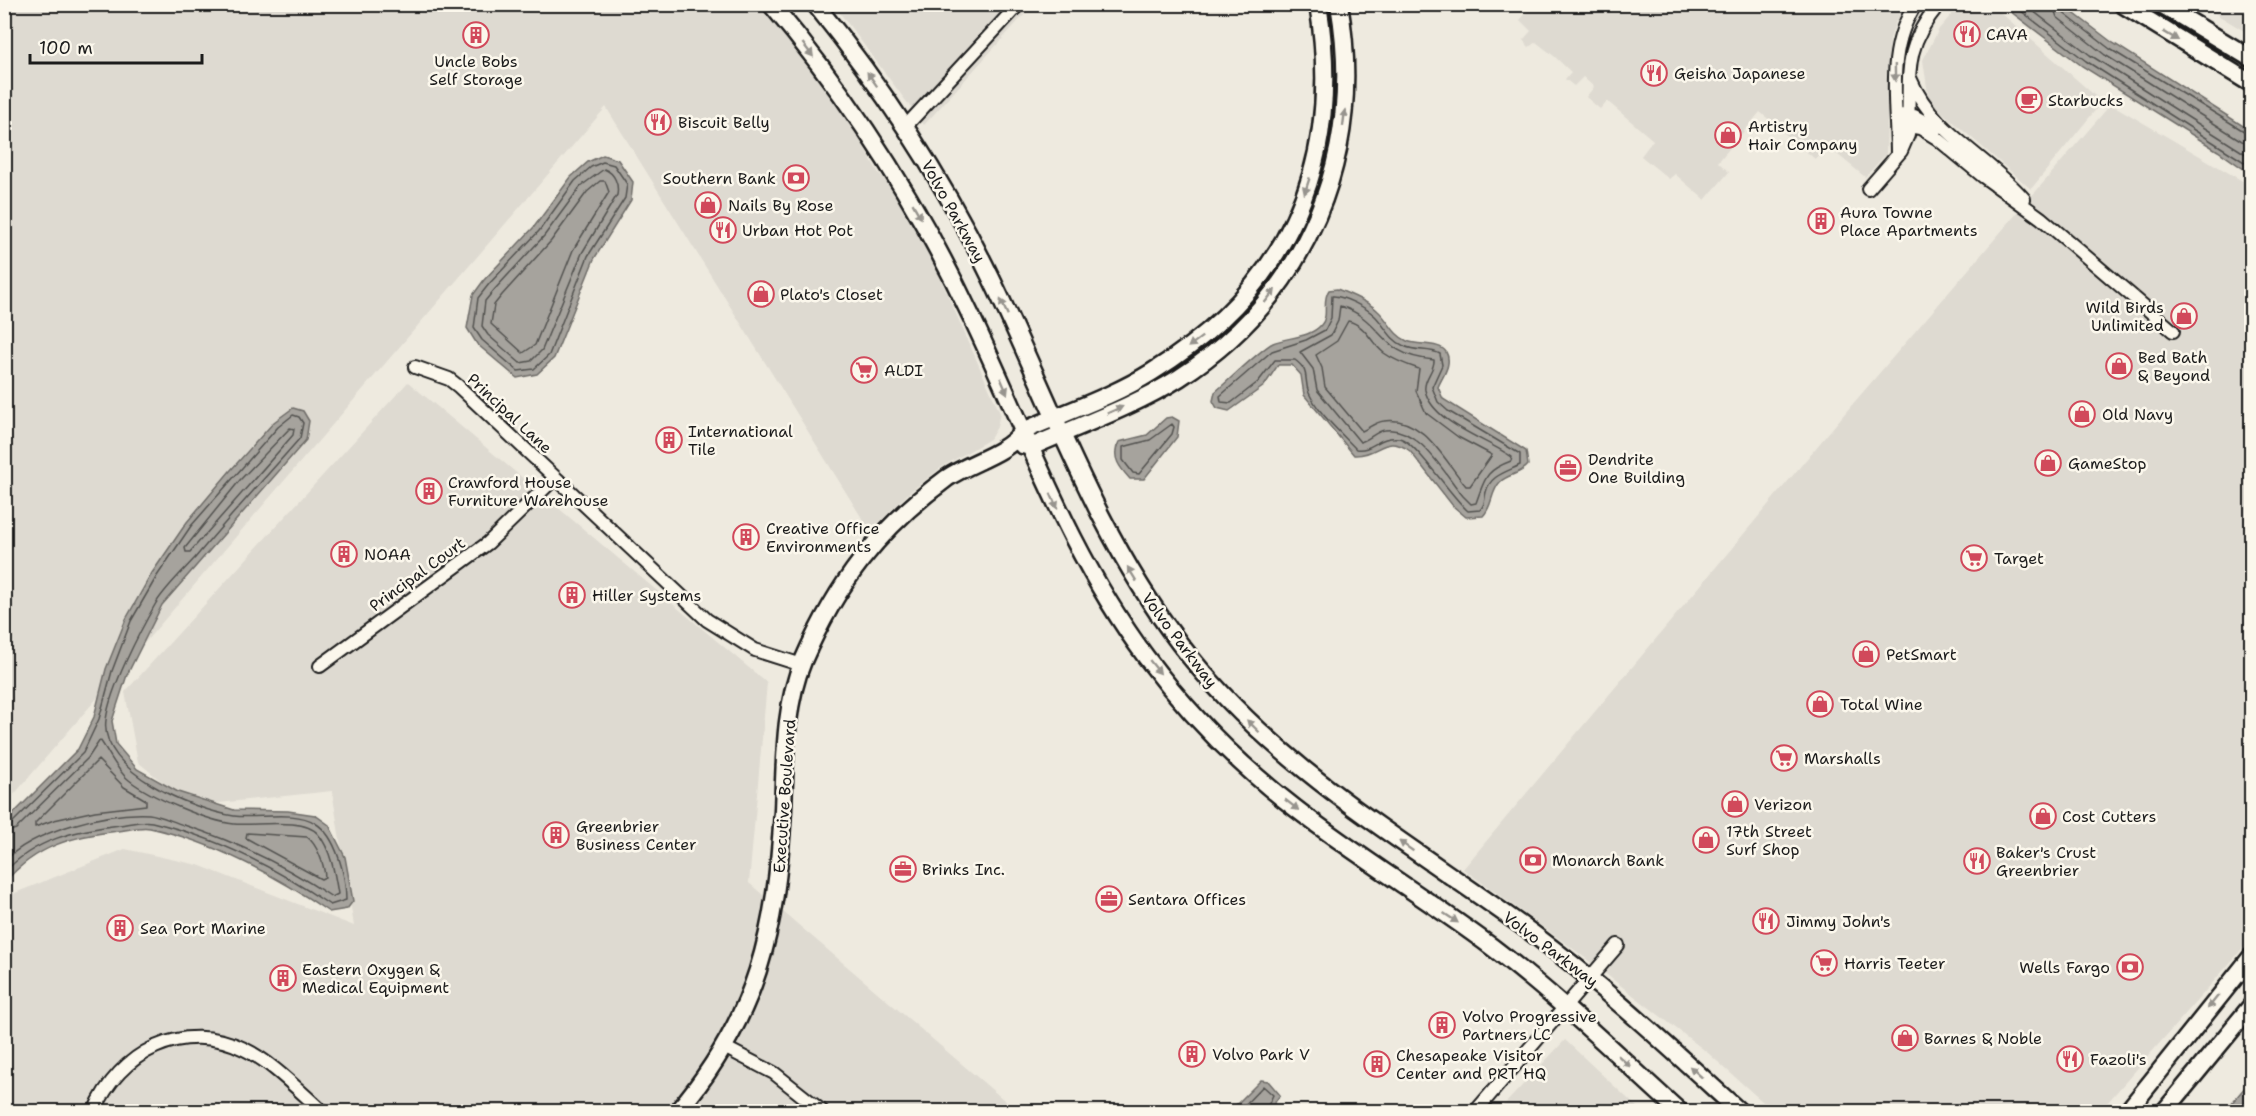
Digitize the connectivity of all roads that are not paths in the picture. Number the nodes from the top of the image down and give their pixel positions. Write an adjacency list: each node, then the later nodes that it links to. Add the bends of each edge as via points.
1 (771, 4): 22 (main road, Volvo Parkway, one-way to 22, via 856,115 912,203 970,314)
2 (815, 4): 14 (main road, Volvo Parkway, one-way to 2)
3 (1318, 4): 20 (main road, Executive Boulevard, one-way to 20, via 1326,70 1321,133 1303,197 1268,265 1227,314 1178,354 1136,381)
4 (1339, 4): 21 (main road, one-way to 4, via 1140,399 1195,367 1244,327 1290,269 1315,222 1340,141 1346,78)
5 (1916, 4): 13 (street, one-way to 13, via 1897,45 1895,79)
6 (1939, 4): 11 (street, via 1917,35)
7 (2122, 4): 12 (main road, one-way to 12)
8 (2161, 4): 10 (main road)
9 (1012, 7): 14 (street)
10 (2252, 59)
11 (1908, 75): 13 (street); 15 (street, via 1932,116)
12 (2252, 84)
13 (1902, 120): 15 (street, via 1924,120 1963,152); 16 (street, via 1904,144); 17 (street, via 1930,133)
14 (904, 128): 20 (main road, Volvo Parkway, one-way to 14, via 985,266)
15 (1986, 164): 17 (street)
16 (1868, 189)
17 (2041, 218): 18 (street)
18 (2173, 331)
19 (415, 367): 24 (street, Principal Lane, via 458,386)
20 (1055, 417): 21 (main road, Volvo Parkway); 22 (main road, Executive Boulevard)
21 (1062, 433): 23 (main road); 29 (main road, Volvo Parkway, one-way to 21, via 1322,785 1235,709 1181,646 1133,577 1093,504)
22 (1019, 437): 23 (main road, Volvo Parkway); 25 (main road, Executive Boulevard, via 948,478 884,531 847,578)
23 (1031, 447): 31 (main road, Volvo Parkway, one-way to 31, via 1060,513 1099,585 1145,656 1199,720 1292,806 1496,950)
24 (555, 478): 25 (street, Principal Lane, via 706,620 755,650); 26 (street, Principal Court, via 488,543)
25 (802, 665): 32 (main road, Executive Boulevard, via 790,715 780,865 769,937 754,989)
26 (321, 666)
27 (1618, 945): 29 (street)
28 (2251, 957): 40 (main road, one-way to 40)
29 (1590, 978): 31 (street); 39 (main road, Volvo Parkway, one-way to 29)
30 (2252, 1005): 41 (main road)
31 (1564, 1008): 37 (street); 38 (main road, Volvo Parkway, one-way to 38)
32 (724, 1047): 35 (main road, Executive Boulevard); 36 (street, via 774,1073)
33 (94, 1112): 34 (street, via 116,1073 133,1058 168,1041 194,1038 228,1042 256,1055)
34 (322, 1112)
35 (677, 1112)
36 (822, 1112)
37 (1475, 1112)
38 (1680, 1112)
39 (1740, 1112)
40 (2127, 1112)
41 (2164, 1112)

